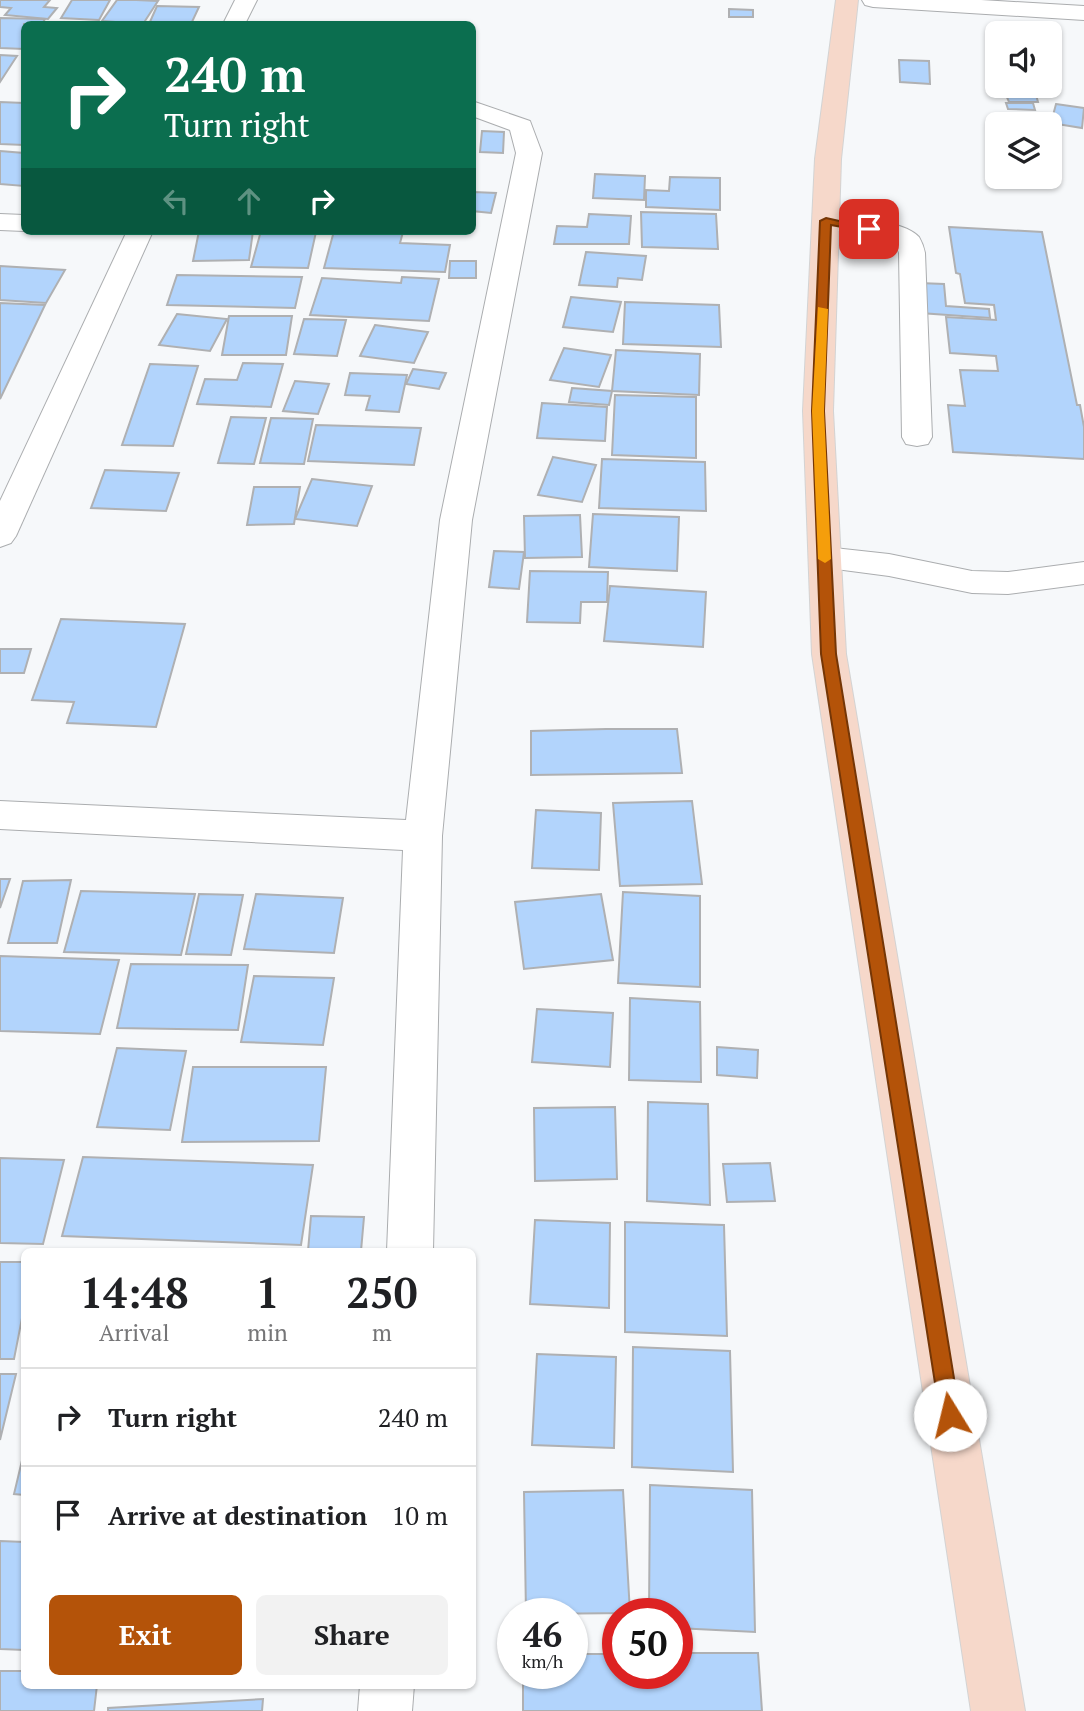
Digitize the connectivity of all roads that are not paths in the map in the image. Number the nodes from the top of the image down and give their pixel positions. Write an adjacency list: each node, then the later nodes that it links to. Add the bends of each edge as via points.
1 (246, 0): 5 (street)
2 (847, 0): 7 (main road, via 828,159)
3 (873, 0): 4 (street)
4 (1084, 13)
5 (236, 21)
6 (476, 109): 16 (street, via 521,126 529,153 456,520)
7 (826, 221): 11 (street, via 891,233 908,241); 13 (main road, via 818,411)
8 (0, 222): 9 (street)
9 (21, 223)
10 (138, 235): 12 (street)
11 (917, 437)
12 (0, 536)
13 (825, 558): 14 (street, via 972,582 1020,582); 20 (main road, via 829,654)
14 (1084, 573)
15 (0, 815): 16 (street)
16 (423, 836): 17 (street)
17 (410, 1248)
18 (387, 1689): 19 (street)
19 (385, 1711)
20 (998, 1711)

